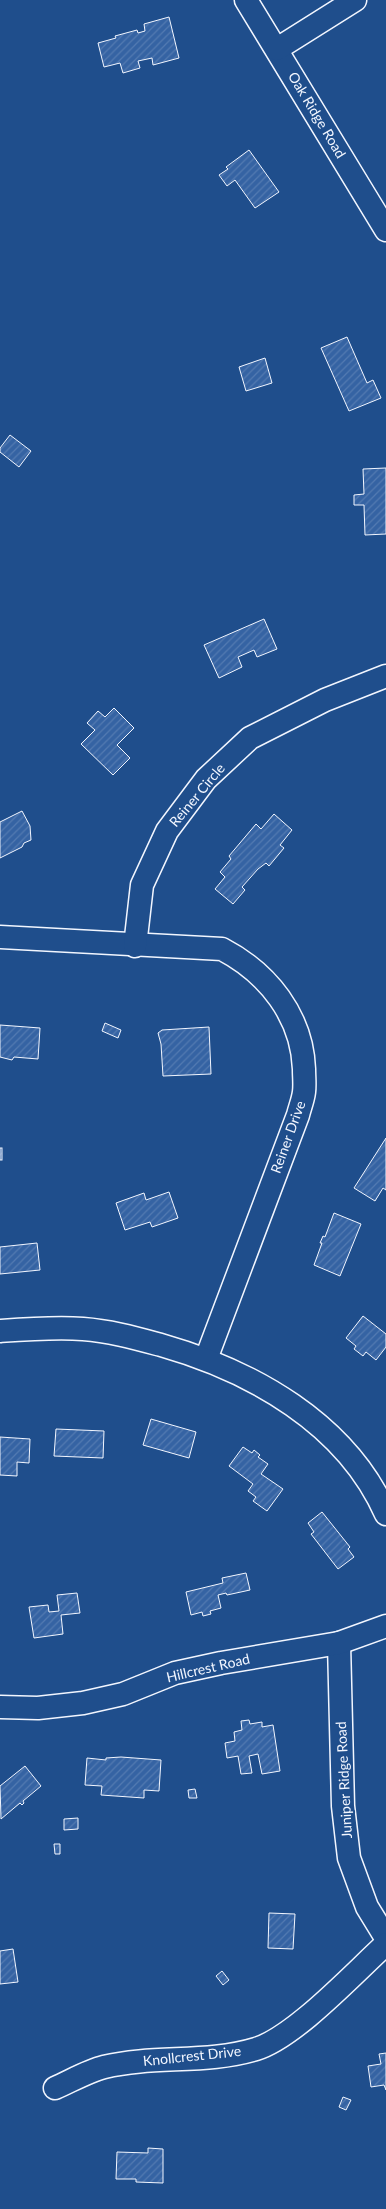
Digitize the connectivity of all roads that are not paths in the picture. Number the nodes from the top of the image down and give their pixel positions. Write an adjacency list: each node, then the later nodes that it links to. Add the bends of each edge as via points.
1 (246, 0): 3 (street, Oak Ridge Road)
2 (355, 0): 3 (street)
3 (277, 49): 4 (street, Oak Ridge Road)
4 (386, 230)
5 (386, 676): 7 (street, Reiner Circle, via 325,700 250,738 206,779 167,831 142,885)
6 (0, 937): 7 (street, Reiner Drive)
7 (134, 946): 9 (street, Reiner Drive, via 222,949 241,959 263,977 284,1003 299,1034 304,1060 304,1092 298,1114)
8 (0, 1330): 9 (street, via 84,1329 123,1334)
9 (206, 1358): 10 (street, via 257,1383 316,1423 347,1453)
10 (386, 1514)
11 (386, 1626): 12 (street, Hillcrest Road)
12 (339, 1643): 13 (street, Hillcrest Road, via 175,1673 123,1694 83,1703 38,1708); 14 (street, Juniper Ridge Road, via 343,1806 350,1858 367,1907)
13 (0, 1707)
14 (386, 1938)
15 (386, 1944): 16 (street, Knollcrest Drive, via 302,2020 257,2049 222,2056 102,2067)
16 (55, 2088)

